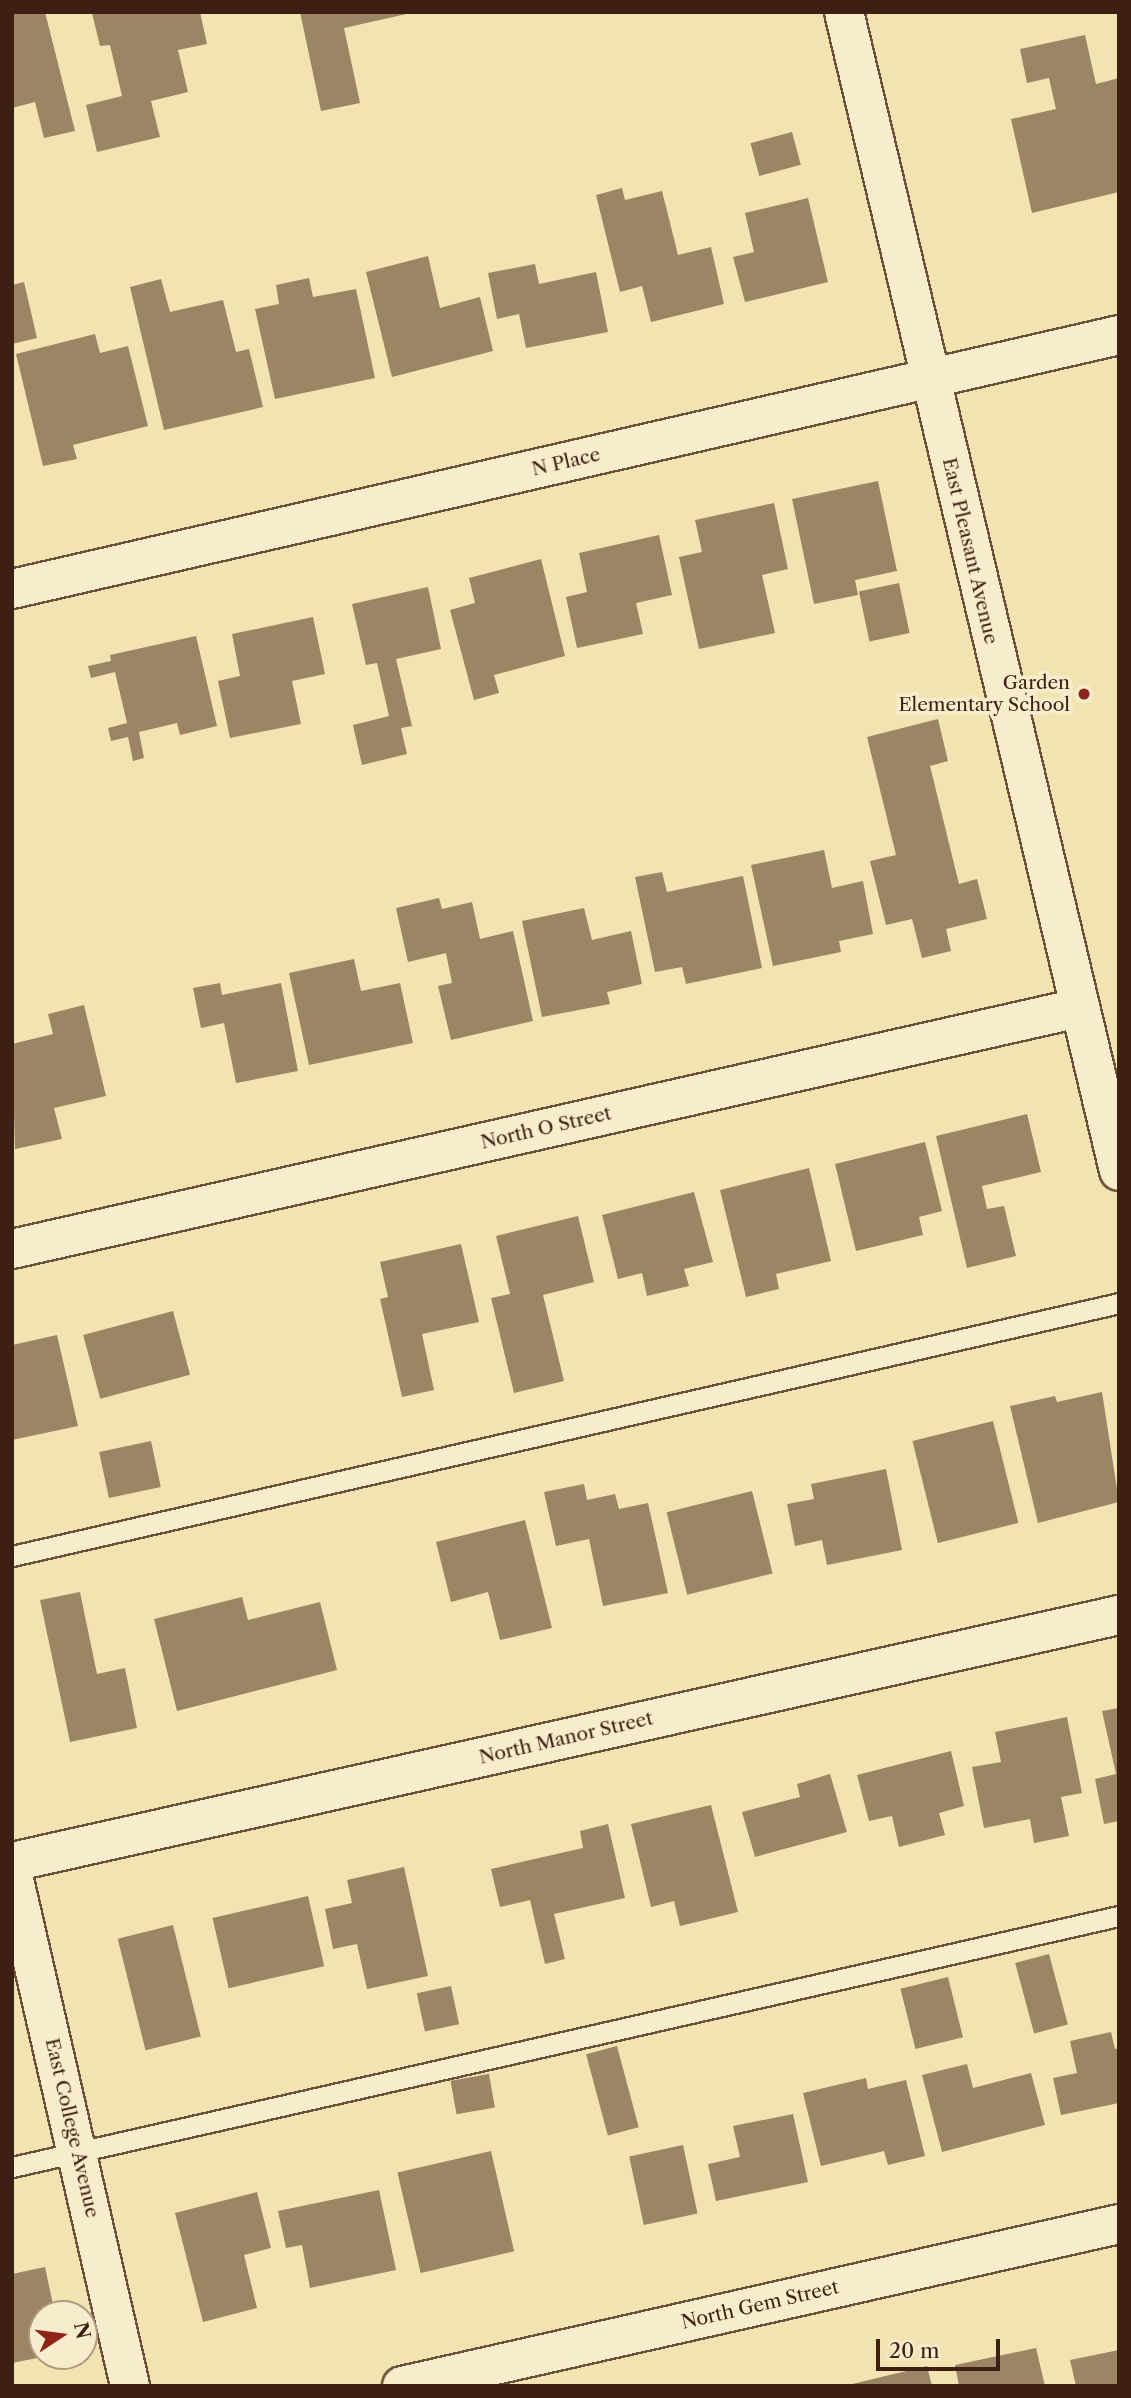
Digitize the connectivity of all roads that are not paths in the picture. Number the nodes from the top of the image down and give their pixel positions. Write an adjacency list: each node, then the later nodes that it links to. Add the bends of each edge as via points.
1 (844, 12): 3 (street, East Pleasant Avenue)
2 (1119, 335): 3 (street, N Place)
3 (929, 379): 4 (street, N Place); 5 (street, East Pleasant Avenue)
4 (12, 589)
5 (1079, 1007): 6 (street, East Pleasant Avenue); 7 (street, North O Street)
6 (1117, 1157)
7 (12, 1249)
8 (1119, 1303): 9 (lane)
9 (12, 1556)
10 (1119, 1615): 11 (street, North Manor Street)
11 (12, 1862)
12 (12, 1871): 14 (street, East College Avenue)
13 (1119, 1916): 14 (lane)
14 (77, 2152): 15 (lane); 17 (street, East College Avenue)
15 (12, 2167)
16 (1119, 2224): 18 (street, North Gem Street)
17 (130, 2386)
18 (402, 2386)

